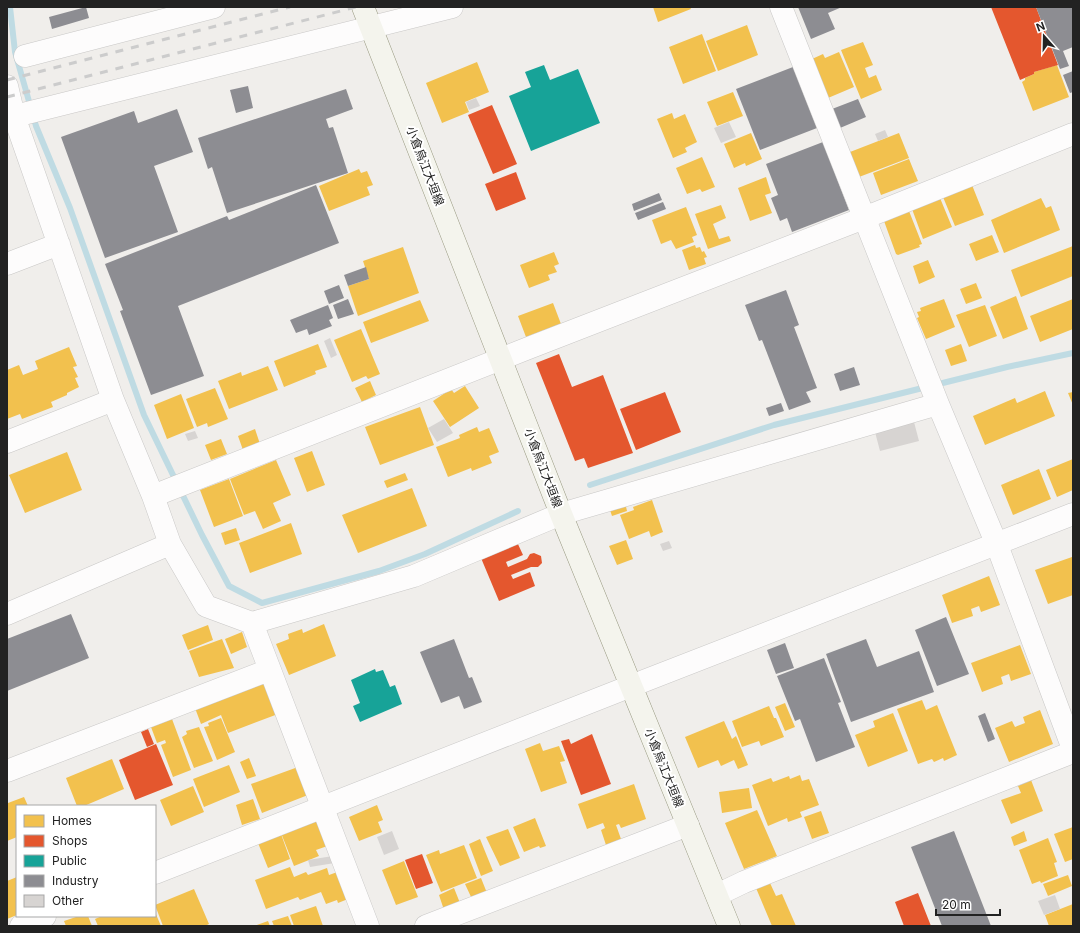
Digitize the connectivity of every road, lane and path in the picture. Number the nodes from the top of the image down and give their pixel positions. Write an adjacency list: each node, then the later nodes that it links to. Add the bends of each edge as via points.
1 (214, 7): 6 (street)
2 (363, 7): 5 (main road, 小倉烏江大垣線)
3 (452, 7): 5 (street)
4 (781, 7): 10 (street)
5 (372, 28): 8 (street); 13 (main road, 小倉烏江大垣線)
6 (25, 56)
7 (7, 86): 8 (street)
8 (10, 117): 11 (street)
9 (1073, 134): 10 (street)
10 (864, 218): 13 (street); 15 (street)
11 (59, 244): 12 (street); 14 (street)
12 (7, 264)
13 (500, 359): 17 (street); 18 (main road, 小倉烏江大垣線)
14 (113, 400): 16 (street); 17 (street)
15 (938, 404): 18 (street); 21 (street)
16 (7, 442)
17 (160, 494): 20 (street)
18 (561, 514): 23 (street, via 414,576); 25 (main road, 小倉烏江大垣線)
19 (1073, 514): 21 (street)
20 (170, 544): 22 (street); 23 (street, via 206,606)
21 (997, 545): 25 (street); 26 (street)
22 (7, 614)
23 (252, 624): 24 (street)
24 (268, 670): 27 (street); 28 (street)
25 (631, 686): 28 (street); 29 (main road, 小倉烏江大垣線)
26 (1073, 750): 31 (street)
27 (7, 771)
28 (324, 808): 30 (street); 34 (street)
29 (688, 825): 31 (main road, 小倉烏江大垣線); 35 (street)
30 (156, 874)
31 (717, 895): 36 (main road, 小倉烏江大垣線)
32 (42, 917): 33 (street)
33 (20, 926)
34 (368, 926)
35 (426, 926)
36 (729, 926)

